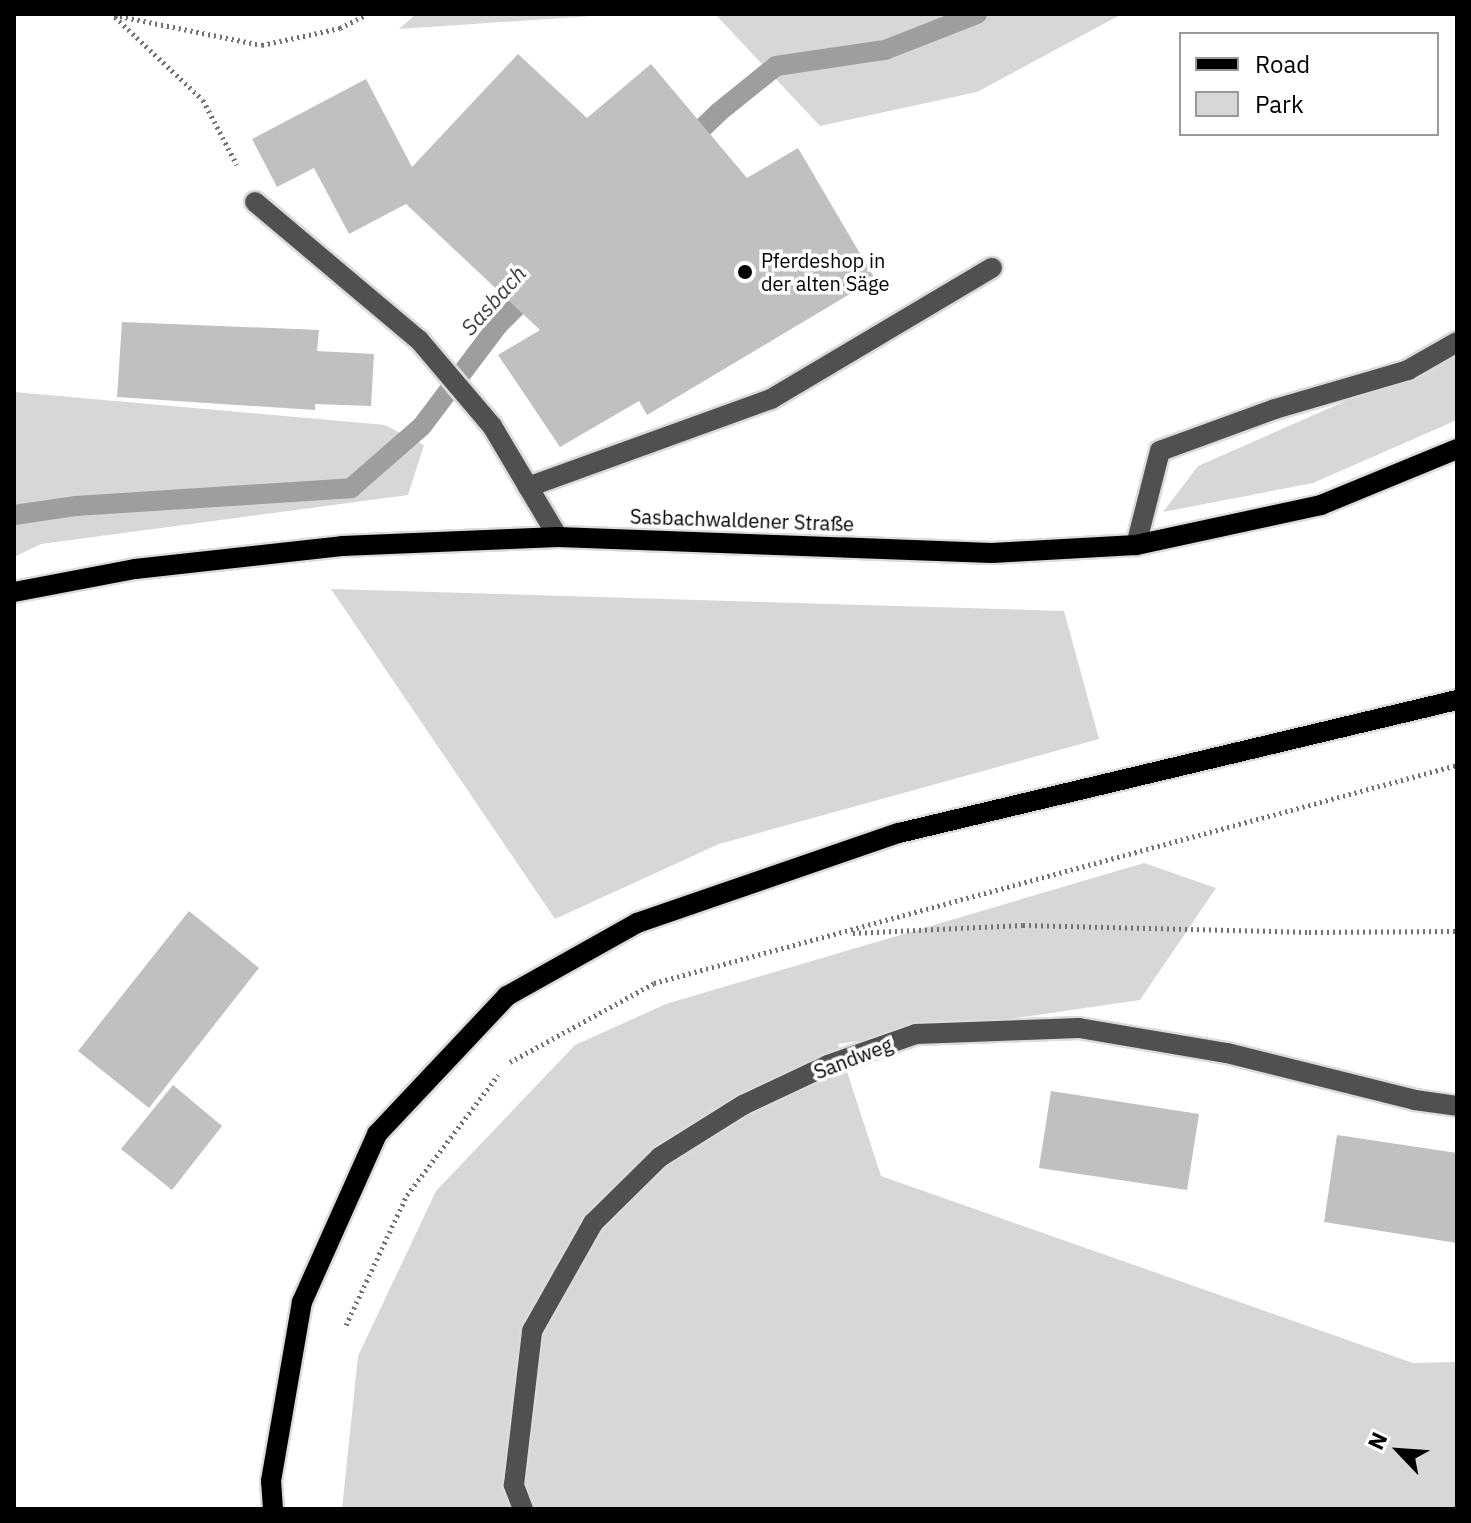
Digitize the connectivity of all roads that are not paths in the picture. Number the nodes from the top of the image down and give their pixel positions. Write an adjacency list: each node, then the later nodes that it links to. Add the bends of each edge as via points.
1 (255, 202): 5 (street, via 419,340 492,426)
2 (992, 268): 5 (street, via 771,399)
3 (1457, 342): 7 (street, via 1408,370 1275,409 1160,451)
4 (1457, 449): 7 (main road, Sasbachwaldener Straße, via 1321,505)
5 (528, 487): 6 (street)
6 (558, 537): 7 (main road, Sasbachwaldener Straße, via 992,553); 8 (main road, Sasbachwaldener Straße, via 342,546 135,569)
7 (1136, 545)
8 (14, 592)
9 (1457, 700): 11 (main road, via 899,833 637,923 507,996 377,1134 302,1302 271,1481)
10 (1457, 1106): 12 (street, Sandweg, via 1227,1053 1079,1028 916,1034 828,1065 743,1105 660,1157 593,1223 532,1331 514,1485)
11 (273, 1509)
12 (523, 1509)

